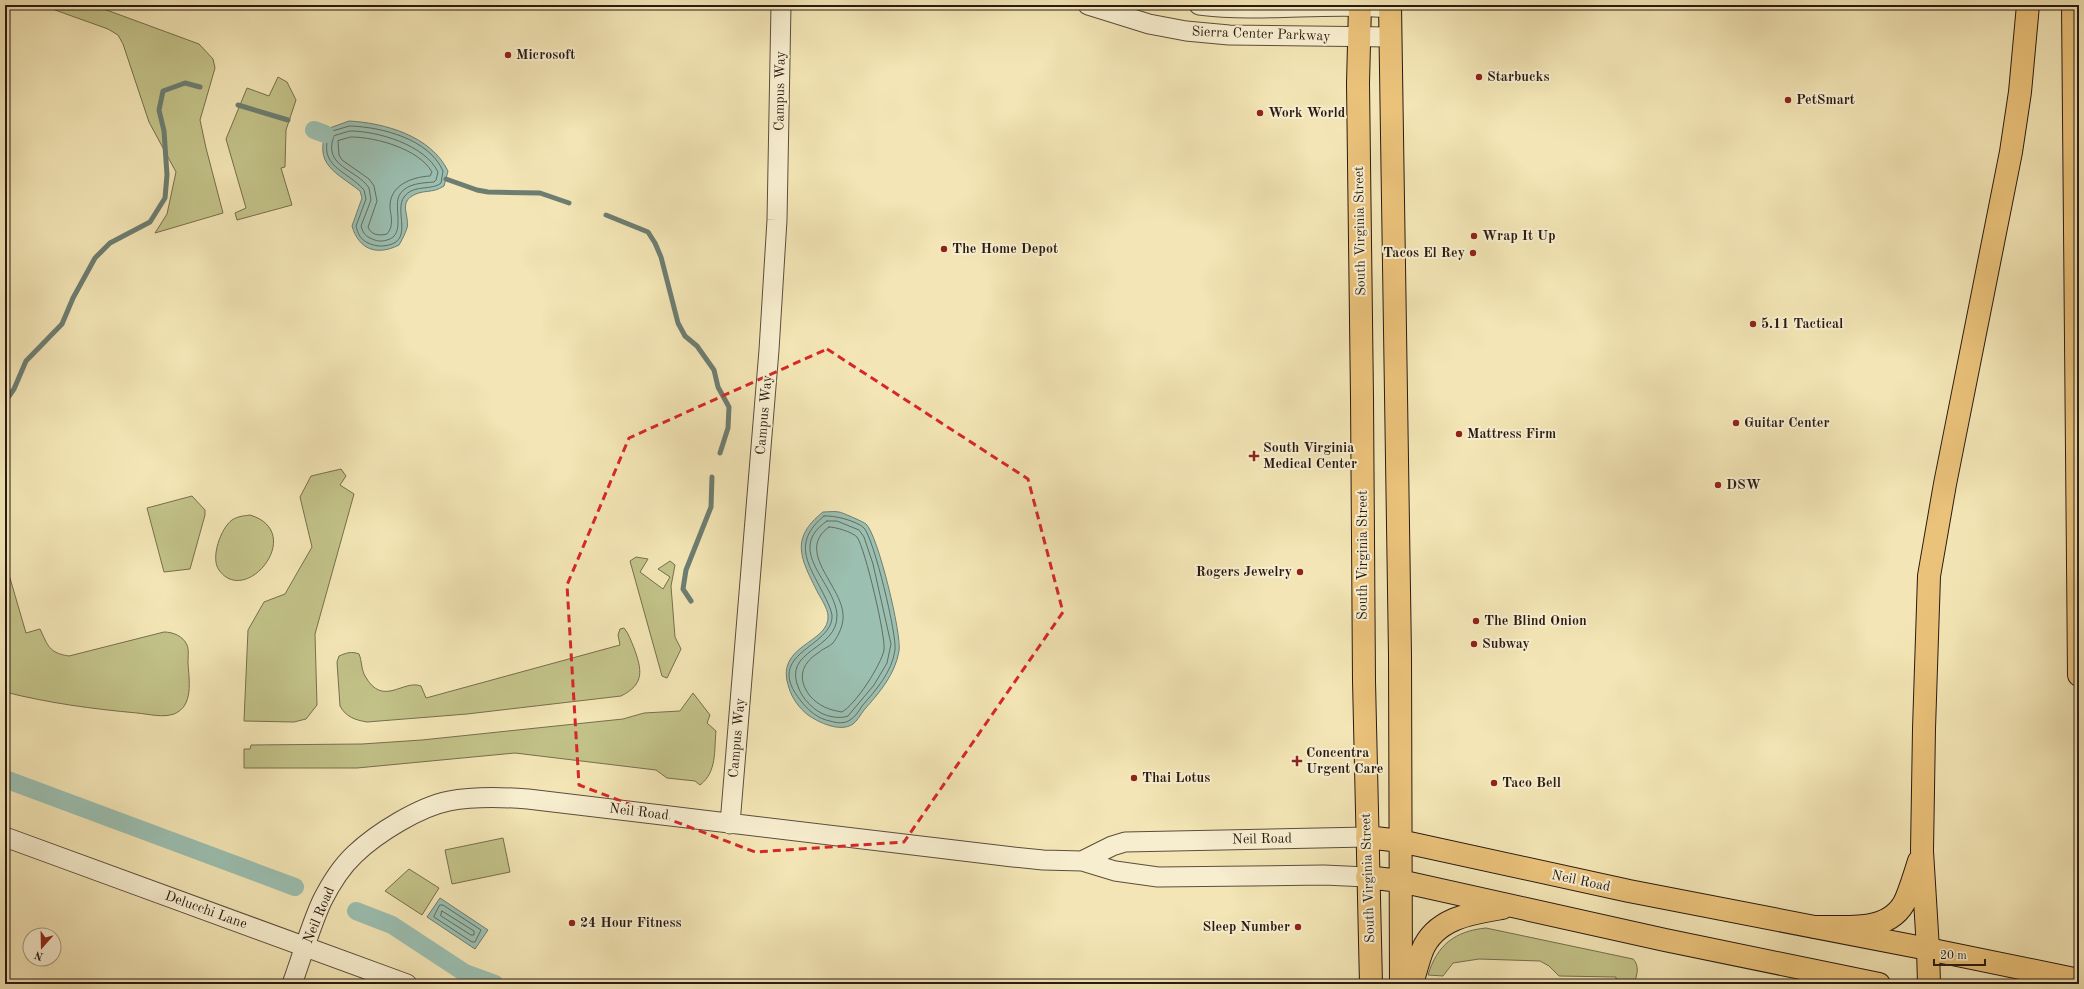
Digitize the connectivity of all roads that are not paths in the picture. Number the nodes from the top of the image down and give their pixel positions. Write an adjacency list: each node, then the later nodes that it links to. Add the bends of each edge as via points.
1 (781, 5): 11 (street, Campus Way, via 778,220)
2 (1088, 5): 8 (street, Sierra Center Parkway, via 1149,24 1186,32)
3 (1199, 5): 4 (street, Sierra Center Parkway, via 1247,8)
4 (1360, 5): 7 (street, Sierra Center Parkway); 8 (main road, South Virginia Street)
5 (2028, 5): 15 (main road, via 2020,92 2011,152 1946,477 1929,576)
6 (2072, 5): 10 (main road)
7 (1390, 7): 9 (main road)
8 (1358, 36): 9 (street, Sierra Center Parkway); 13 (main road, South Virginia Street)
9 (1389, 37): 14 (main road, via 1394,203)
10 (2079, 675)
11 (730, 824): 16 (street, Neil Road, via 1036,860); 21 (street, Neil Road, via 528,799 471,798 448,802 424,809 402,820 355,854 341,870 322,903)
12 (5, 837): 21 (street, Delucchi Lane)
13 (1367, 837): 14 (main road, Neil Road); 16 (street, Neil Road, via 1125,842); 17 (main road, South Virginia Street)
14 (1400, 840): 18 (main road); 20 (main road, Neil Road, via 1629,892)
15 (1922, 850): 20 (main road, via 1906,899 1891,918 1882,923 1868,925); 22 (main road)
16 (1082, 861): 17 (street, Neil Road, via 1115,871 1158,877)
17 (1367, 877): 18 (main road, Neil Road); 26 (main road, South Virginia Street)
18 (1400, 881): 19 (main road, Neil Road); 27 (main road)
19 (1512, 906): 28 (main road, via 1456,918 1443,924 1422,950); 29 (main road, Neil Road)
20 (1815, 927): 22 (main road, Neil Road)
21 (306, 946): 24 (street, Neil Road); 25 (street, Delucchi Lane)
22 (1928, 949): 23 (main road, Neil Road); 30 (main road)
23 (2079, 980)
24 (292, 984)
25 (407, 984)
26 (1371, 984)
27 (1401, 984)
28 (1412, 984)
29 (1879, 984)
30 (1929, 984)

